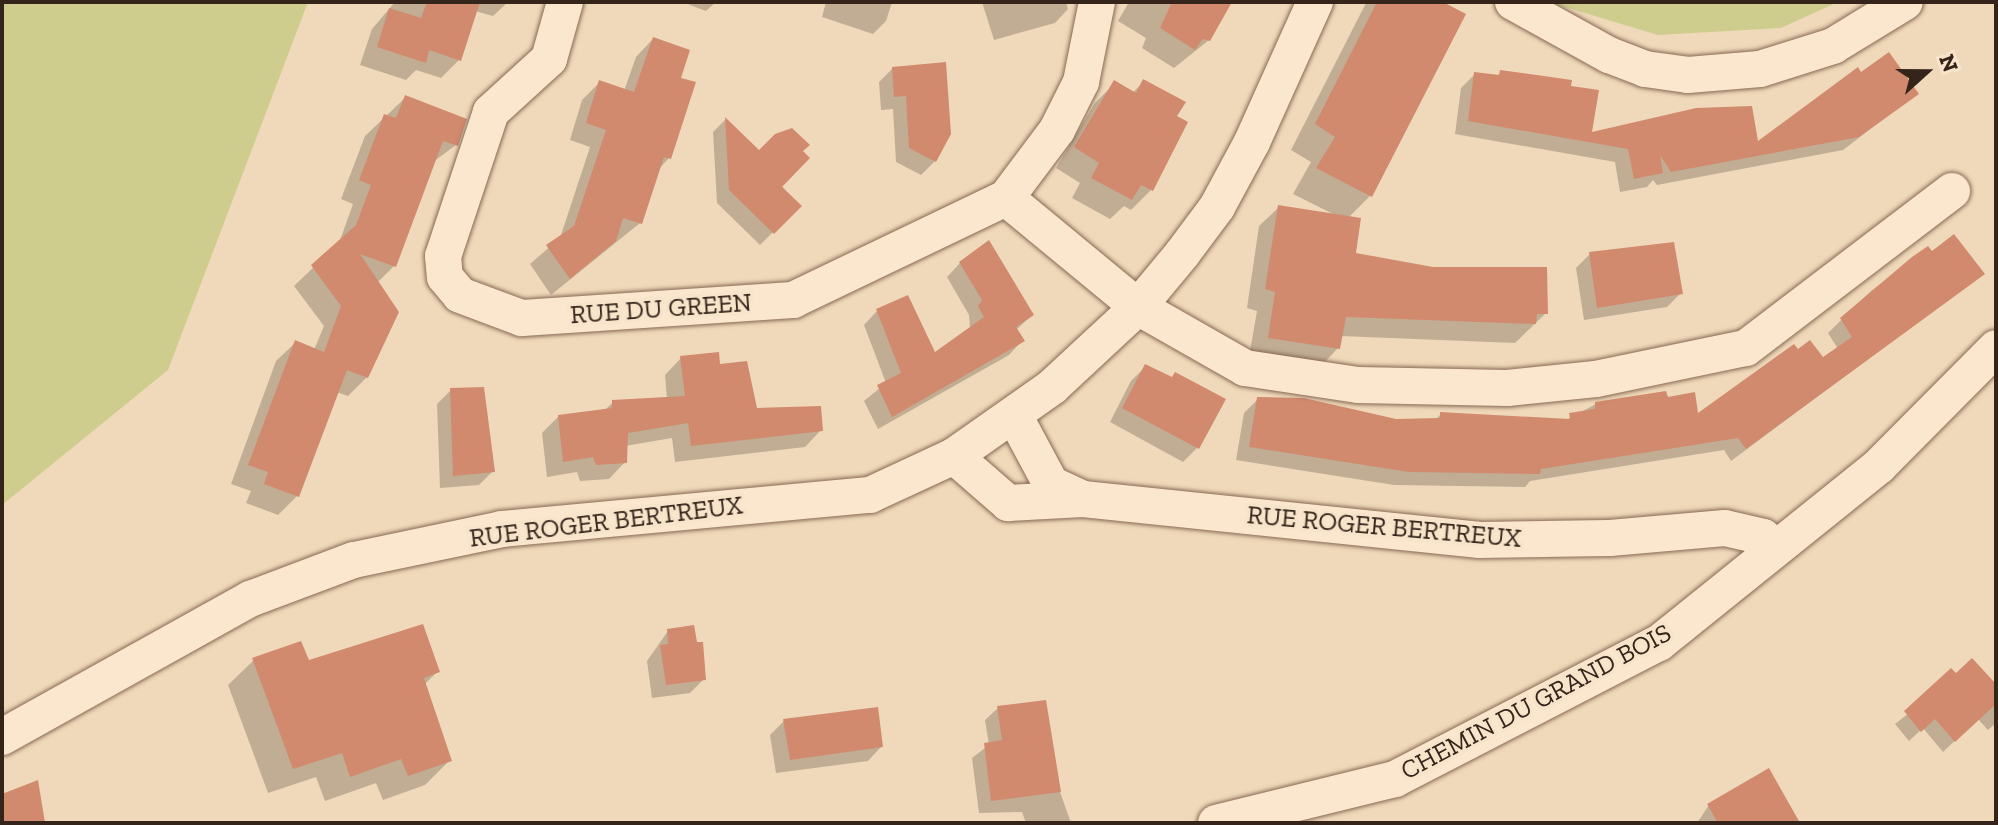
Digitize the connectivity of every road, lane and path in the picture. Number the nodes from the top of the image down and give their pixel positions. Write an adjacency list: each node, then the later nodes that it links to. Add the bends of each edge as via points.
1 (565, 2): 7 (street, RUE DU GREEN, via 549,59 491,112 443,256 445,277 460,295 522,318 793,300)
2 (1097, 2): 7 (street, via 1081,82 1057,130)
3 (1315, 2): 8 (street, via 1217,207)
4 (1513, 2): 5 (street, via 1609,55 1645,69 1688,75 1760,69 1833,46)
5 (1905, 2)
6 (1952, 191): 8 (street, via 1746,348 1596,379 1507,388 1358,385 1245,368)
7 (1006, 198): 8 (street)
8 (1138, 307): 10 (street)
9 (1996, 348): 13 (street, CHEMIN DU GRAND BOIS, via 1879,466)
10 (1015, 417): 11 (street); 12 (street, RUE ROGER BERTREUX, via 1051,484)
11 (954, 456): 12 (street, RUE ROGER BERTREUX, via 1008,503); 14 (street, RUE ROGER BERTREUX, via 870,495 502,529 354,560 242,603)
12 (1083, 499): 13 (street, RUE ROGER BERTREUX, via 1480,540 1610,538 1725,528 1763,537)
13 (1777, 547): 15 (street, CHEMIN DU GRAND BOIS, via 1659,643 1395,779)
14 (2, 737)
15 (1216, 823)

